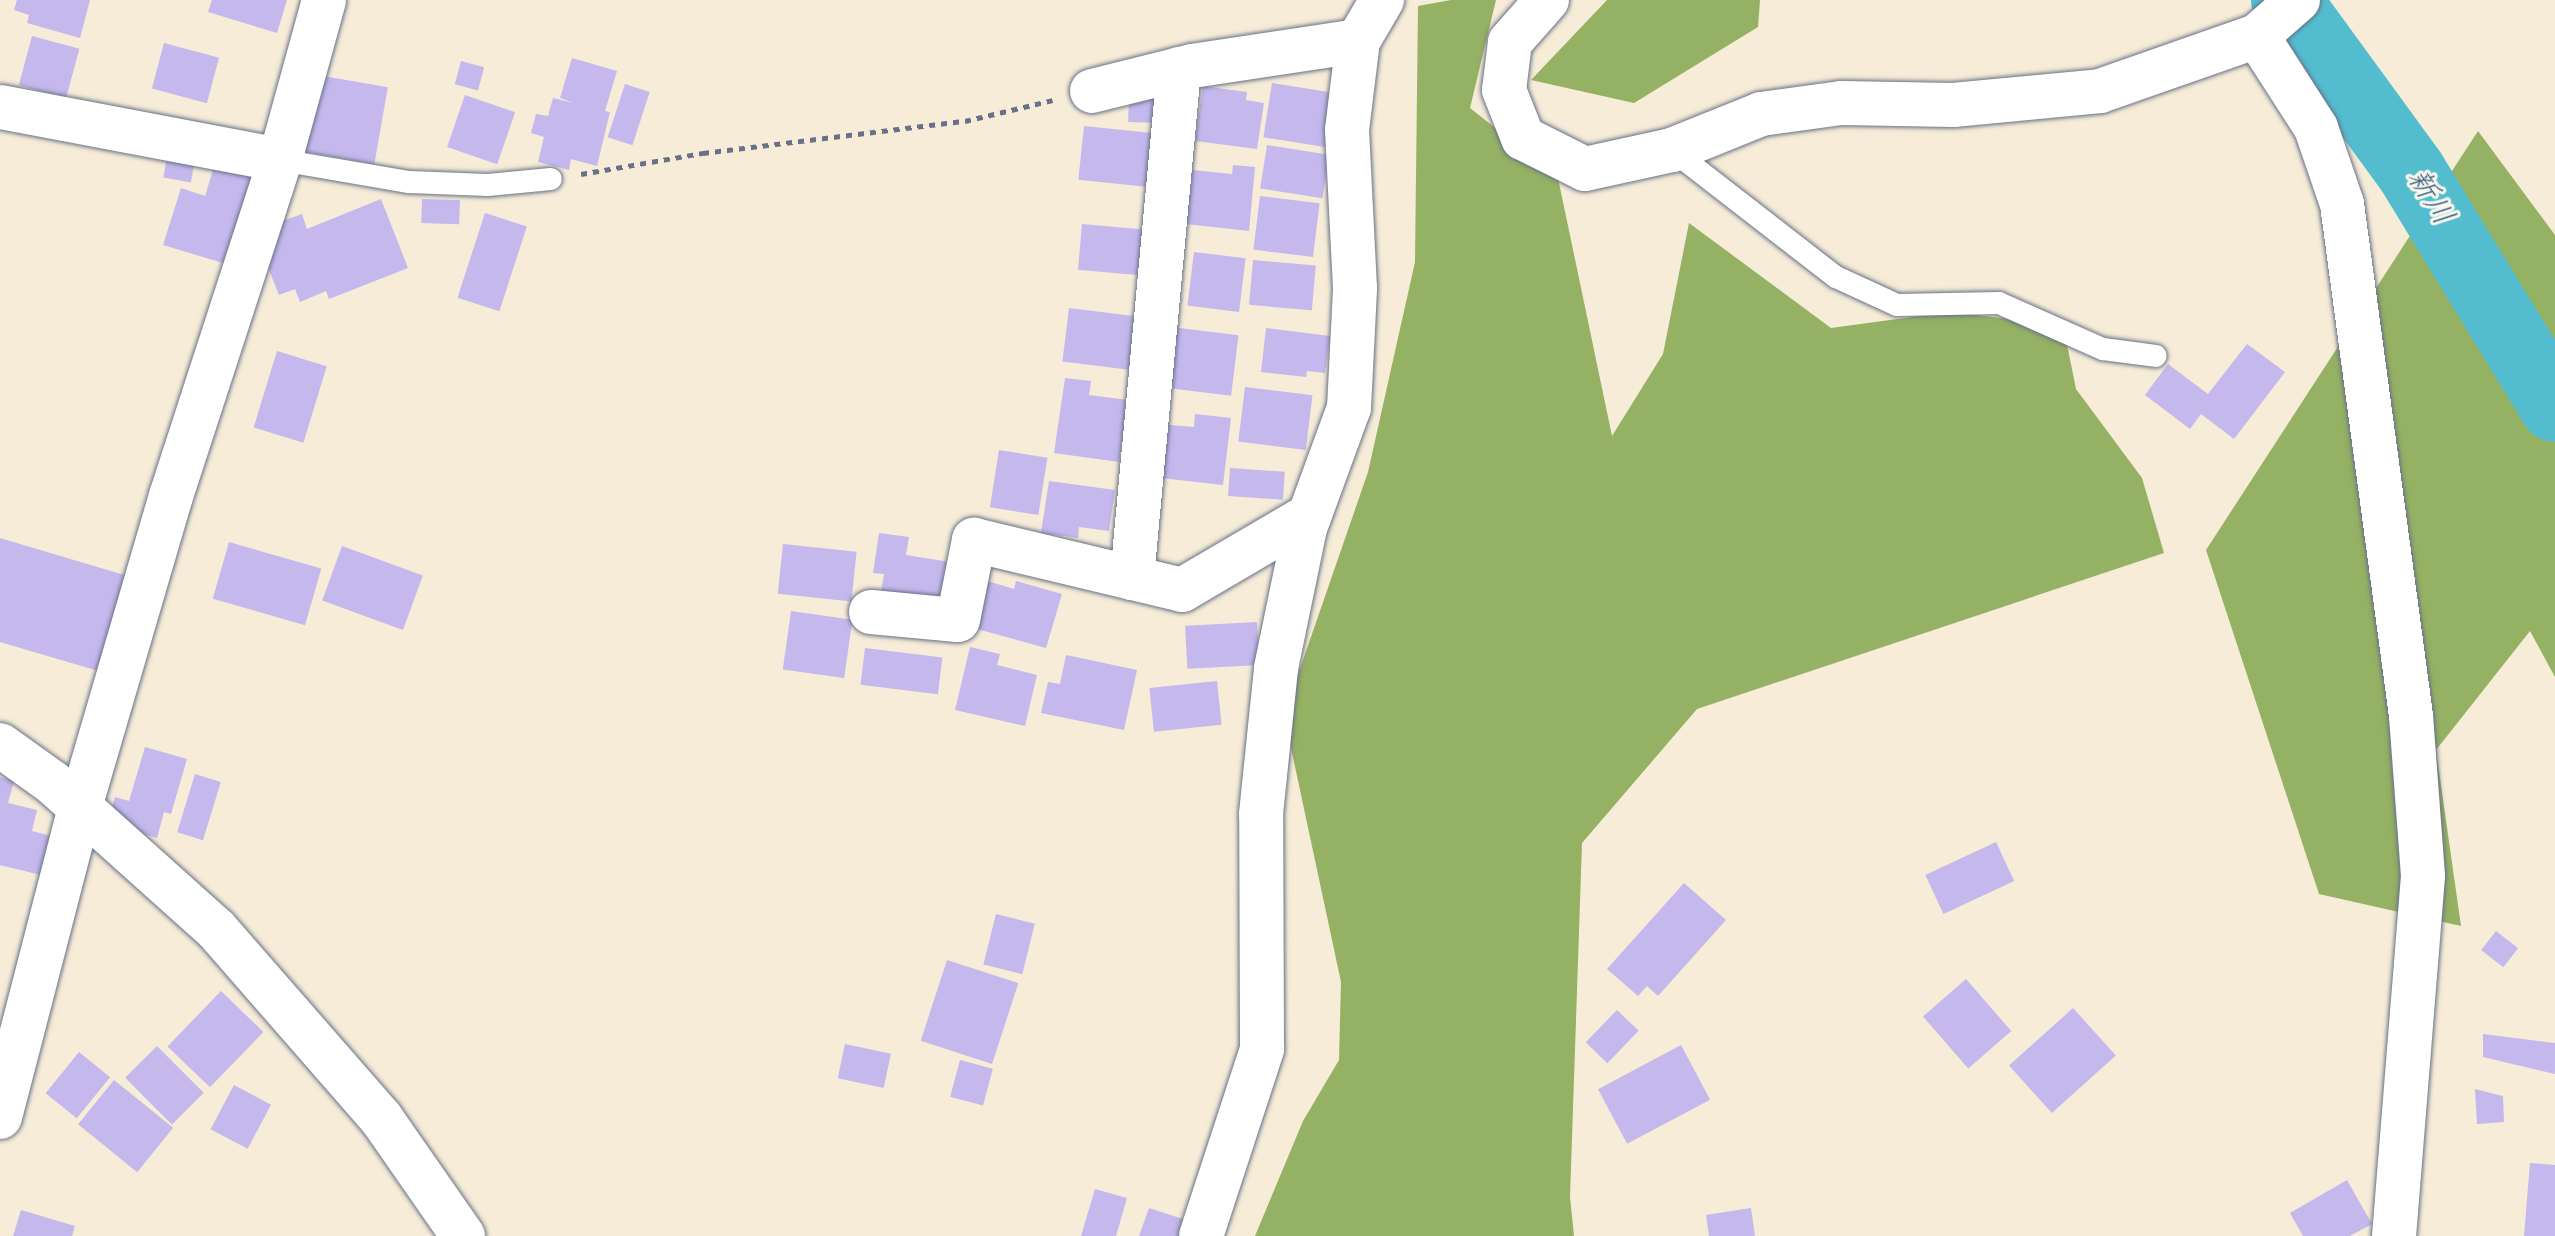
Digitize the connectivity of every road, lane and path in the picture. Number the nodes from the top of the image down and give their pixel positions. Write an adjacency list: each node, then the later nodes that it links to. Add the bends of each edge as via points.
1 (324, 0): 11 (street)
2 (1382, 0): 6 (street)
3 (1547, 0): 10 (street, via 1510,42 1504,90 1523,138 1585,169)
4 (2298, 0): 5 (street)
5 (2261, 32): 10 (street, via 2100,91 1953,105 1841,103 1761,114); 22 (street, via 2316,128 2342,204 2411,716 2423,876)
6 (1358, 41): 7 (street); 14 (street, via 1347,130 1355,288 1349,408)
7 (1179, 69): 8 (street); 15 (street)
8 (1092, 91): 12 (path, via 965,121 703,153)
9 (0, 107): 11 (street)
10 (1672, 150): 13 (lane, via 1836,277 1897,305 1999,303 2103,349)
11 (280, 160): 12 (lane, via 409,182 488,185); 18 (street, via 171,496)
12 (551, 179)
13 (2156, 356)
14 (1310, 515): 15 (street, via 1182,590); 21 (street, via 1276,668 1261,814 1262,1049)
15 (1132, 578): 16 (street, via 974,540 958,620)
16 (871, 612)
17 (0, 745): 18 (street)
18 (80, 807): 19 (street); 20 (street, via 216,929 381,1118)
19 (0, 1117)
20 (463, 1236)
21 (1201, 1236)
22 (2394, 1236)

